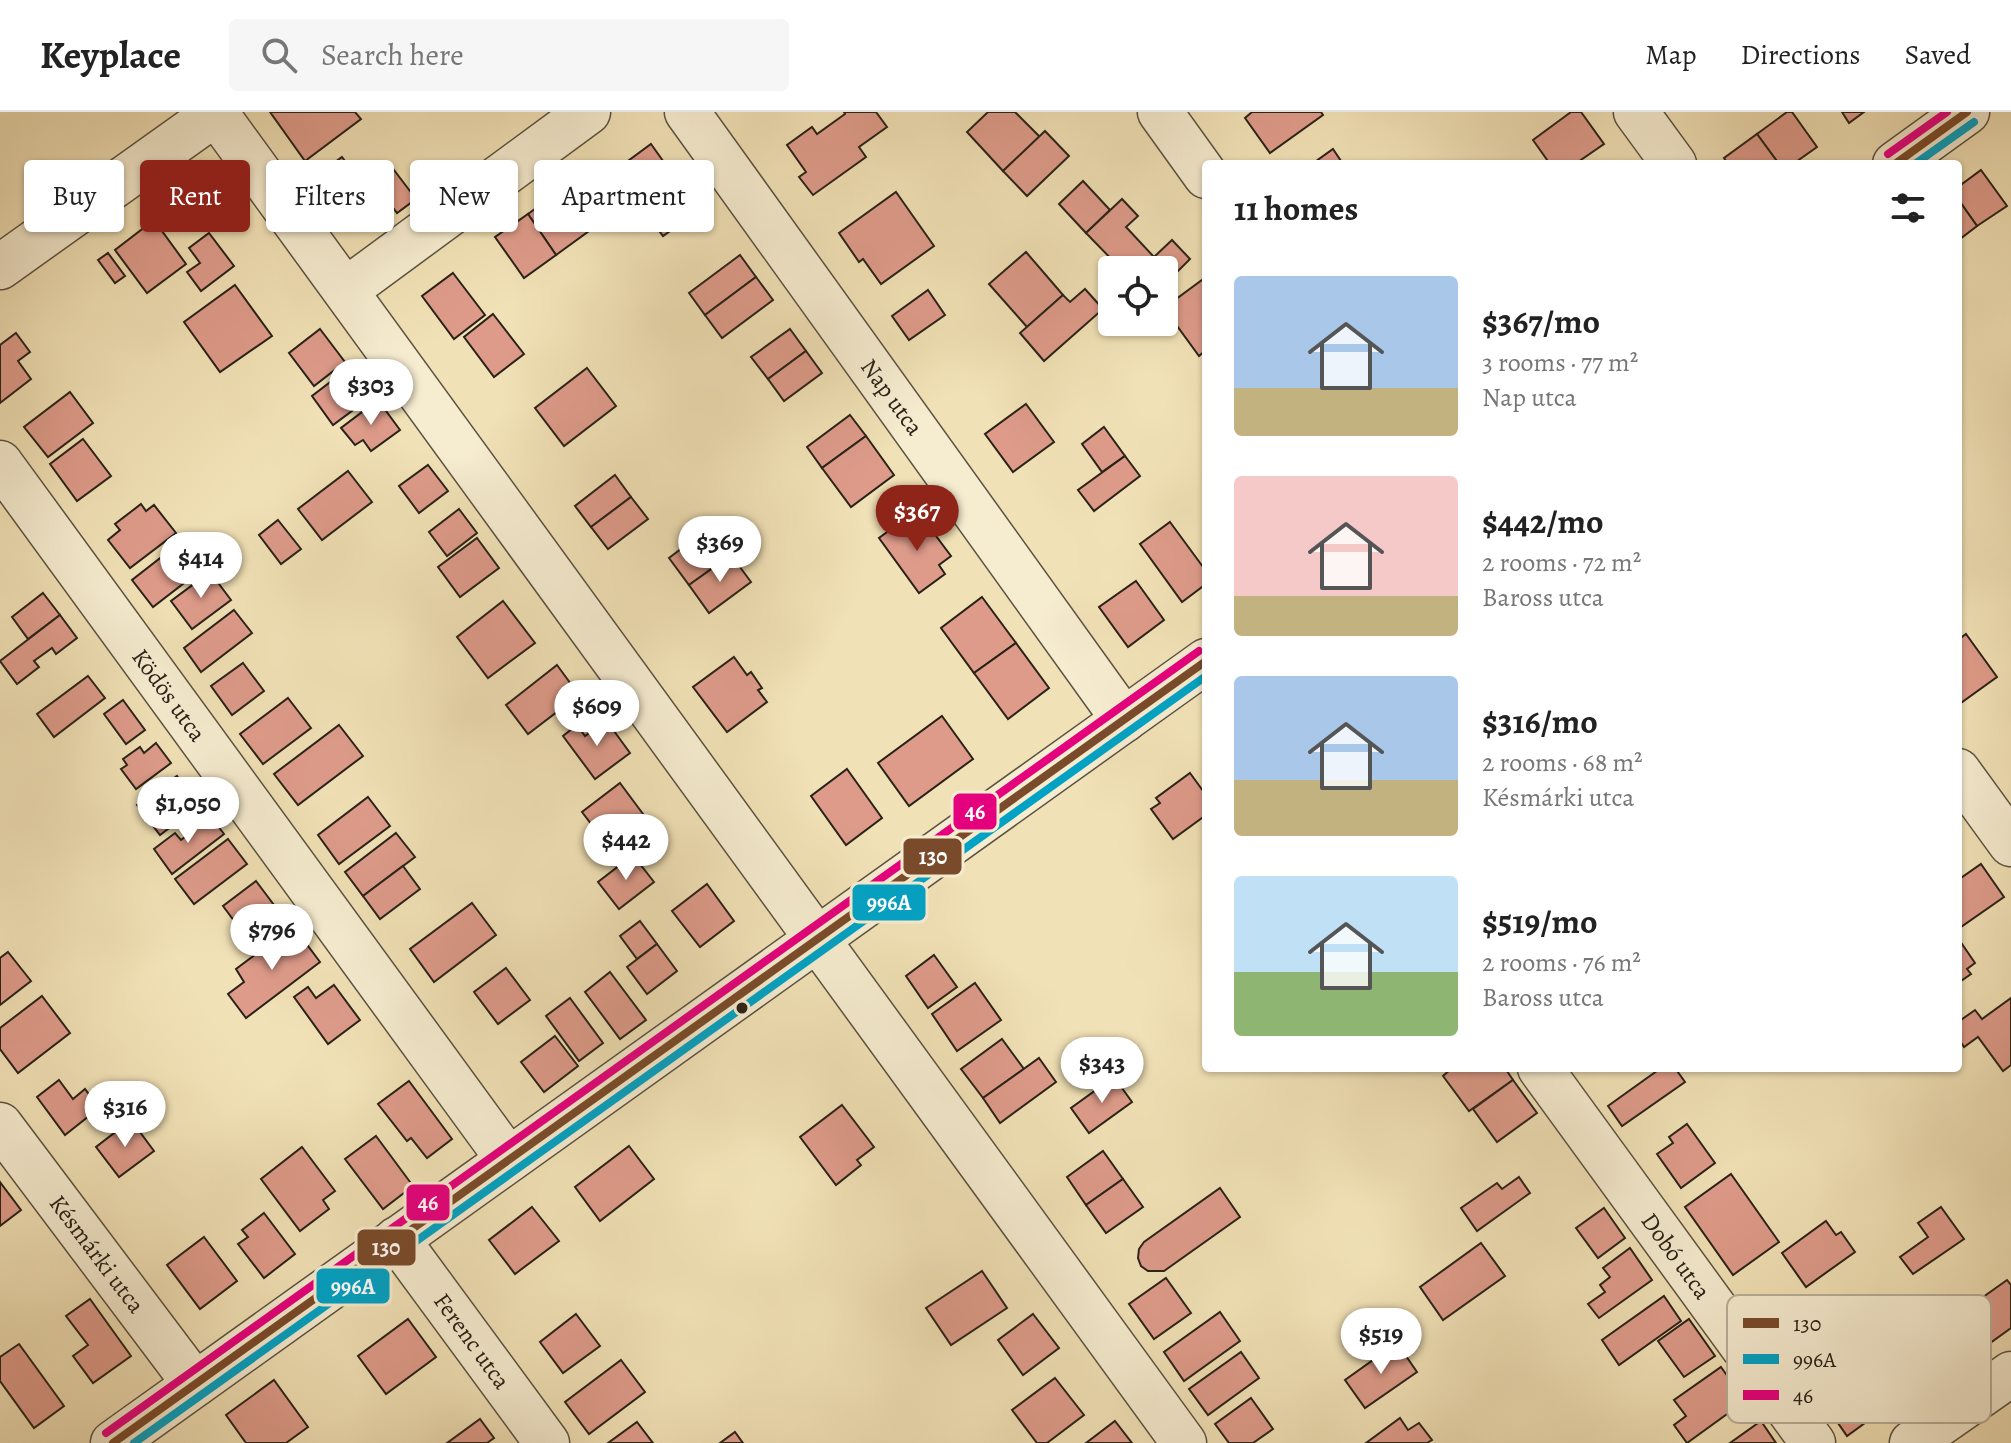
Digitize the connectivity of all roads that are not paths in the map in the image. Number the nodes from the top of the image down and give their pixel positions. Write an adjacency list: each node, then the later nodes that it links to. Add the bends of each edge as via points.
1 (215, 112): 10 (street); 11 (street)
2 (588, 112): 11 (street)
3 (687, 112): 14 (street, Nap utca)
4 (1160, 112): 9 (street)
5 (1636, 112): 7 (street)
6 (1967, 112): 8 (street)
7 (1671, 160)
8 (1901, 160)
9 (1202, 170)
10 (0, 267)
11 (346, 290): 17 (street)
12 (0, 463): 20 (street, Ködös utca)
13 (1202, 664): 14 (street)
14 (1124, 720): 17 (street)
15 (1962, 777): 16 (street)
16 (2011, 844)
17 (817, 938): 20 (street); 30 (street)
18 (1543, 1072): 22 (street, Dobó utca)
19 (0, 1125): 24 (street, Késmárki utca)
20 (508, 1159): 21 (street)
21 (397, 1239): 24 (street); 29 (street, Ferenc utca)
22 (1727, 1325)
23 (2011, 1374): 25 (street)
24 (195, 1384): 28 (street)
25 (1991, 1388)
26 (1798, 1423): 31 (street, Dobó utca)
27 (1941, 1423): 32 (street)
28 (113, 1443)
29 (547, 1443)
30 (1184, 1443)
31 (1813, 1443)
32 (1912, 1443)

